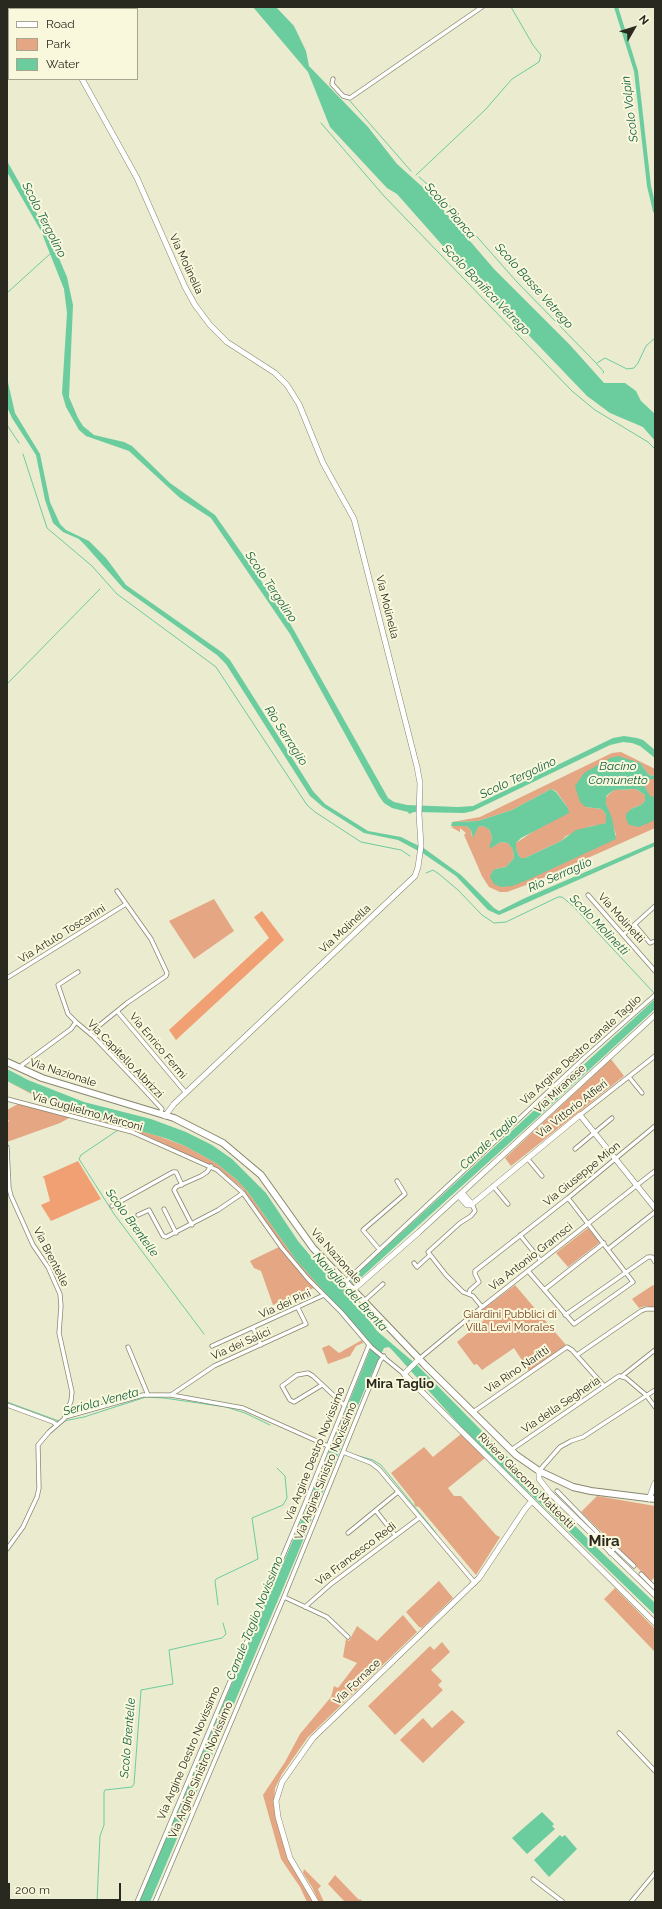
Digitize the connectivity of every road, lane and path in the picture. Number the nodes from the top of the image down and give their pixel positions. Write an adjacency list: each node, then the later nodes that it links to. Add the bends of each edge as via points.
1 (482, 7): 2 (street, via 350,98 343,96 332,84)
2 (333, 79)
3 (83, 80): 23 (street, Via Molinella, via 137,178 190,298 220,336 268,367 280,378 293,393 305,416 323,463 350,510 357,528 420,783 421,842 416,873)
4 (117, 891): 6 (street)
5 (588, 895): 9 (street, Via Molinetti)
6 (126, 904): 13 (street, Via Artuto Toscanini); 15 (street, via 151,939 167,973)
7 (655, 906): 8 (street)
8 (635, 925): 9 (street); 10 (street, via 650,943)
9 (624, 934): 11 (street, Via Molinetti)
10 (655, 941)
11 (655, 971)
12 (78, 972): 17 (street, Via Capitello Albrizzi, via 58,985 68,1014)
13 (7, 978)
14 (655, 995): 57 (street, Via Argine Destro canale Taglio)
15 (117, 1011): 18 (street); 23 (street, Via Enrico Fermi)
16 (655, 1015): 43 (street, Via Miranese)
17 (76, 1022): 18 (street, Via Capitello Albrizzi); 21 (street, Via Capitello Albrizzi, via 71,1029)
18 (90, 1033): 26 (street, Via Capitello Albrizzi)
19 (655, 1056): 22 (street, Via Vittorio Alfieri)
20 (7, 1062): 21 (main road, Via Nazionale)
21 (20, 1069): 26 (main road, Via Nazionale, via 42,1078)
22 (629, 1077): 24 (street); 27 (street, Via Vittorio Alfieri)
23 (186, 1093): 26 (street, Via Molinella)
24 (642, 1093)
25 (7, 1099): 35 (street, Via Guglielmo Marconi, via 132,1132)
26 (164, 1112): 65 (main road, Via Nazionale, via 223,1143 251,1166 273,1190 308,1243)
27 (580, 1114): 30 (street); 33 (street, Via Vittorio Alfieri)
28 (612, 1118): 30 (street)
29 (655, 1126): 34 (street, Via Giuseppe Mion)
30 (594, 1132): 32 (street); 34 (street)
31 (7, 1147): 97 (street, Via Brentelle, via 11,1196 33,1245 51,1273 61,1297 59,1333 72,1392)
32 (574, 1149)
33 (527, 1158): 37 (street); 41 (street, Via Vittorio Alfieri)
34 (615, 1159): 40 (street); 44 (street, Via Giuseppe Mion)
35 (211, 1166): 39 (street, via 201,1176); 42 (street, Via Guglielmo Marconi)
36 (655, 1171): 40 (street, Via Antonio Gramsci)
37 (542, 1176)
38 (397, 1181): 57 (street, via 405,1194 363,1230)
39 (182, 1185): 47 (street, via 175,1172); 53 (street, via 174,1189 174,1192)
40 (636, 1185): 48 (street); 52 (street, Via Antonio Gramsci)
41 (493, 1186): 45 (street, Via Vittorio Alfieri); 46 (street)
42 (244, 1193): 53 (street); 70 (street, Via Guglielmo Marconi, via 291,1259)
43 (460, 1194): 45 (street); 67 (street, Via Miranese)
44 (568, 1198): 52 (street); 55 (street, Via Giuseppe Mion)
45 (472, 1204): 59 (street, Via Vittorio Alfieri, via 475,1208 472,1214 428,1250)
46 (508, 1204)
47 (112, 1206)
48 (655, 1208)
49 (164, 1209): 54 (street)
50 (655, 1212): 58 (street)
51 (138, 1215): 54 (street, via 149,1210 164,1238)
52 (588, 1223): 56 (street); 60 (street, Via Antonio Gramsci)
53 (192, 1224): 54 (street)
54 (176, 1233)
55 (520, 1235): 60 (street); 69 (street, Via Giuseppe Mion, via 475,1271 479,1282)
56 (604, 1243): 58 (street); 68 (street)
57 (379, 1249): 65 (street, Via Argine Destro canale Taglio)
58 (608, 1249): 64 (street)
59 (429, 1256): 62 (street, via 417,1267); 69 (street, via 457,1286)
60 (541, 1261): 63 (street, Via Antonio Gramsci)
61 (655, 1262): 64 (street, via 652,1257 648,1257)
62 (414, 1264)
63 (528, 1270): 68 (street); 72 (street, Via Antonio Gramsci)
64 (626, 1272): 75 (street); 75 (street, via 633,1282 575,1324)
65 (345, 1282): 67 (main road, Via Nazionale)
66 (383, 1284): 71 (street)
67 (352, 1289): 71 (main road, Via Nazionale)
68 (544, 1290): 75 (street)
69 (469, 1294): 72 (street)
70 (324, 1295): 73 (street, Via dei Pini); 79 (street, Via Guglielmo Marconi)
71 (364, 1301): 84 (main road, Via Nazionale)
72 (482, 1307): 84 (street, Via Antonio Gramsci)
73 (298, 1308): 76 (street, Via dei Pini); 77 (street, Via dei Salici, via 306,1324)
74 (655, 1309): 83 (street, via 640,1311)
75 (565, 1315)
76 (253, 1328): 77 (street, Via dei Pini); 78 (street, Via dei Pini)
77 (261, 1345): 91 (street, Via dei Salici, via 214,1366)
78 (212, 1346)
79 (370, 1346): 82 (street, Via Guglielmo Marconi); 94 (street, Via Argine Destro Novissimo)
80 (128, 1347): 90 (street)
81 (655, 1350): 86 (street, Via della Segheria)
82 (382, 1355): 85 (street, Via Guglielmo Marconi); 101 (street, Via Argine Sinistro Novissimo, via 365,1406)
83 (577, 1355): 88 (street); 96 (street, Via Rino Naritti, via 570,1348 565,1348)
84 (417, 1361): 85 (street); 96 (main road, Via Nazionale)
85 (406, 1372): 108 (street, Riviera Giacomo Matteotti, via 418,1388)
86 (622, 1376): 88 (street, Via della Segheria); 92 (street)
87 (322, 1385): 87 (street, via 294,1402 282,1387 305,1372); 94 (street)
88 (604, 1386): 100 (street, Via della Segheria)
89 (655, 1390): 92 (street)
90 (148, 1395): 91 (street); 97 (street)
91 (171, 1395): 99 (street, via 238,1407)
92 (646, 1395): 95 (street); 102 (street, via 583,1437 560,1447)
93 (7, 1405): 98 (street)
94 (344, 1405): 99 (street, Via Argine Destro Novissimo)
95 (655, 1407)
96 (473, 1412): 100 (main road, Via Nazionale)
97 (63, 1420): 98 (street)
98 (57, 1425): 117 (street, via 38,1445 37,1497 20,1532)
99 (328, 1446): 131 (street, Via Argine Destro Novissimo)
100 (511, 1450): 102 (main road, Via Nazionale)
101 (343, 1452): 105 (street, via 373,1464); 123 (street, Via Argine Sinistro Novissimo)
102 (539, 1471): 107 (main road, Via Nazionale, via 573,1487); 109 (street, via 539,1480)
103 (655, 1483): 107 (street)
104 (557, 1491): 106 (street)
105 (398, 1492): 110 (street); 113 (street)
106 (562, 1496): 109 (street); 111 (street)
107 (653, 1499)
108 (532, 1501): 121 (street, Via Fornace); 125 (street, Riviera Giacomo Matteotti)
109 (557, 1501): 112 (street)
110 (376, 1511): 114 (street); 115 (street)
111 (577, 1511): 112 (street); 116 (street, via 598,1533)
112 (572, 1516): 116 (street)
113 (419, 1518): 115 (street, Via Francesco Redi); 121 (street)
114 (348, 1533)
115 (395, 1535): 124 (street, Via Francesco Redi)
116 (594, 1537): 118 (street)
117 (7, 1549)
118 (610, 1553): 119 (street, via 615,1548); 122 (street)
119 (634, 1566)
120 (641, 1574): 122 (street)
121 (475, 1583): 133 (street, Via Fornace, via 313,1738 282,1782 276,1801 278,1817 290,1858)
122 (654, 1592)
123 (284, 1598): 124 (street); 132 (street, Via Argine Sinistro Novissimo)
124 (305, 1607): 126 (street, via 327,1617)
125 (655, 1623)
126 (348, 1637)
127 (619, 1733): 128 (street)
128 (655, 1771)
129 (655, 1873): 135 (street)
130 (533, 1879): 134 (street)
131 (137, 1902)
132 (155, 1902)
133 (316, 1902)
134 (563, 1902)
135 (631, 1902)

